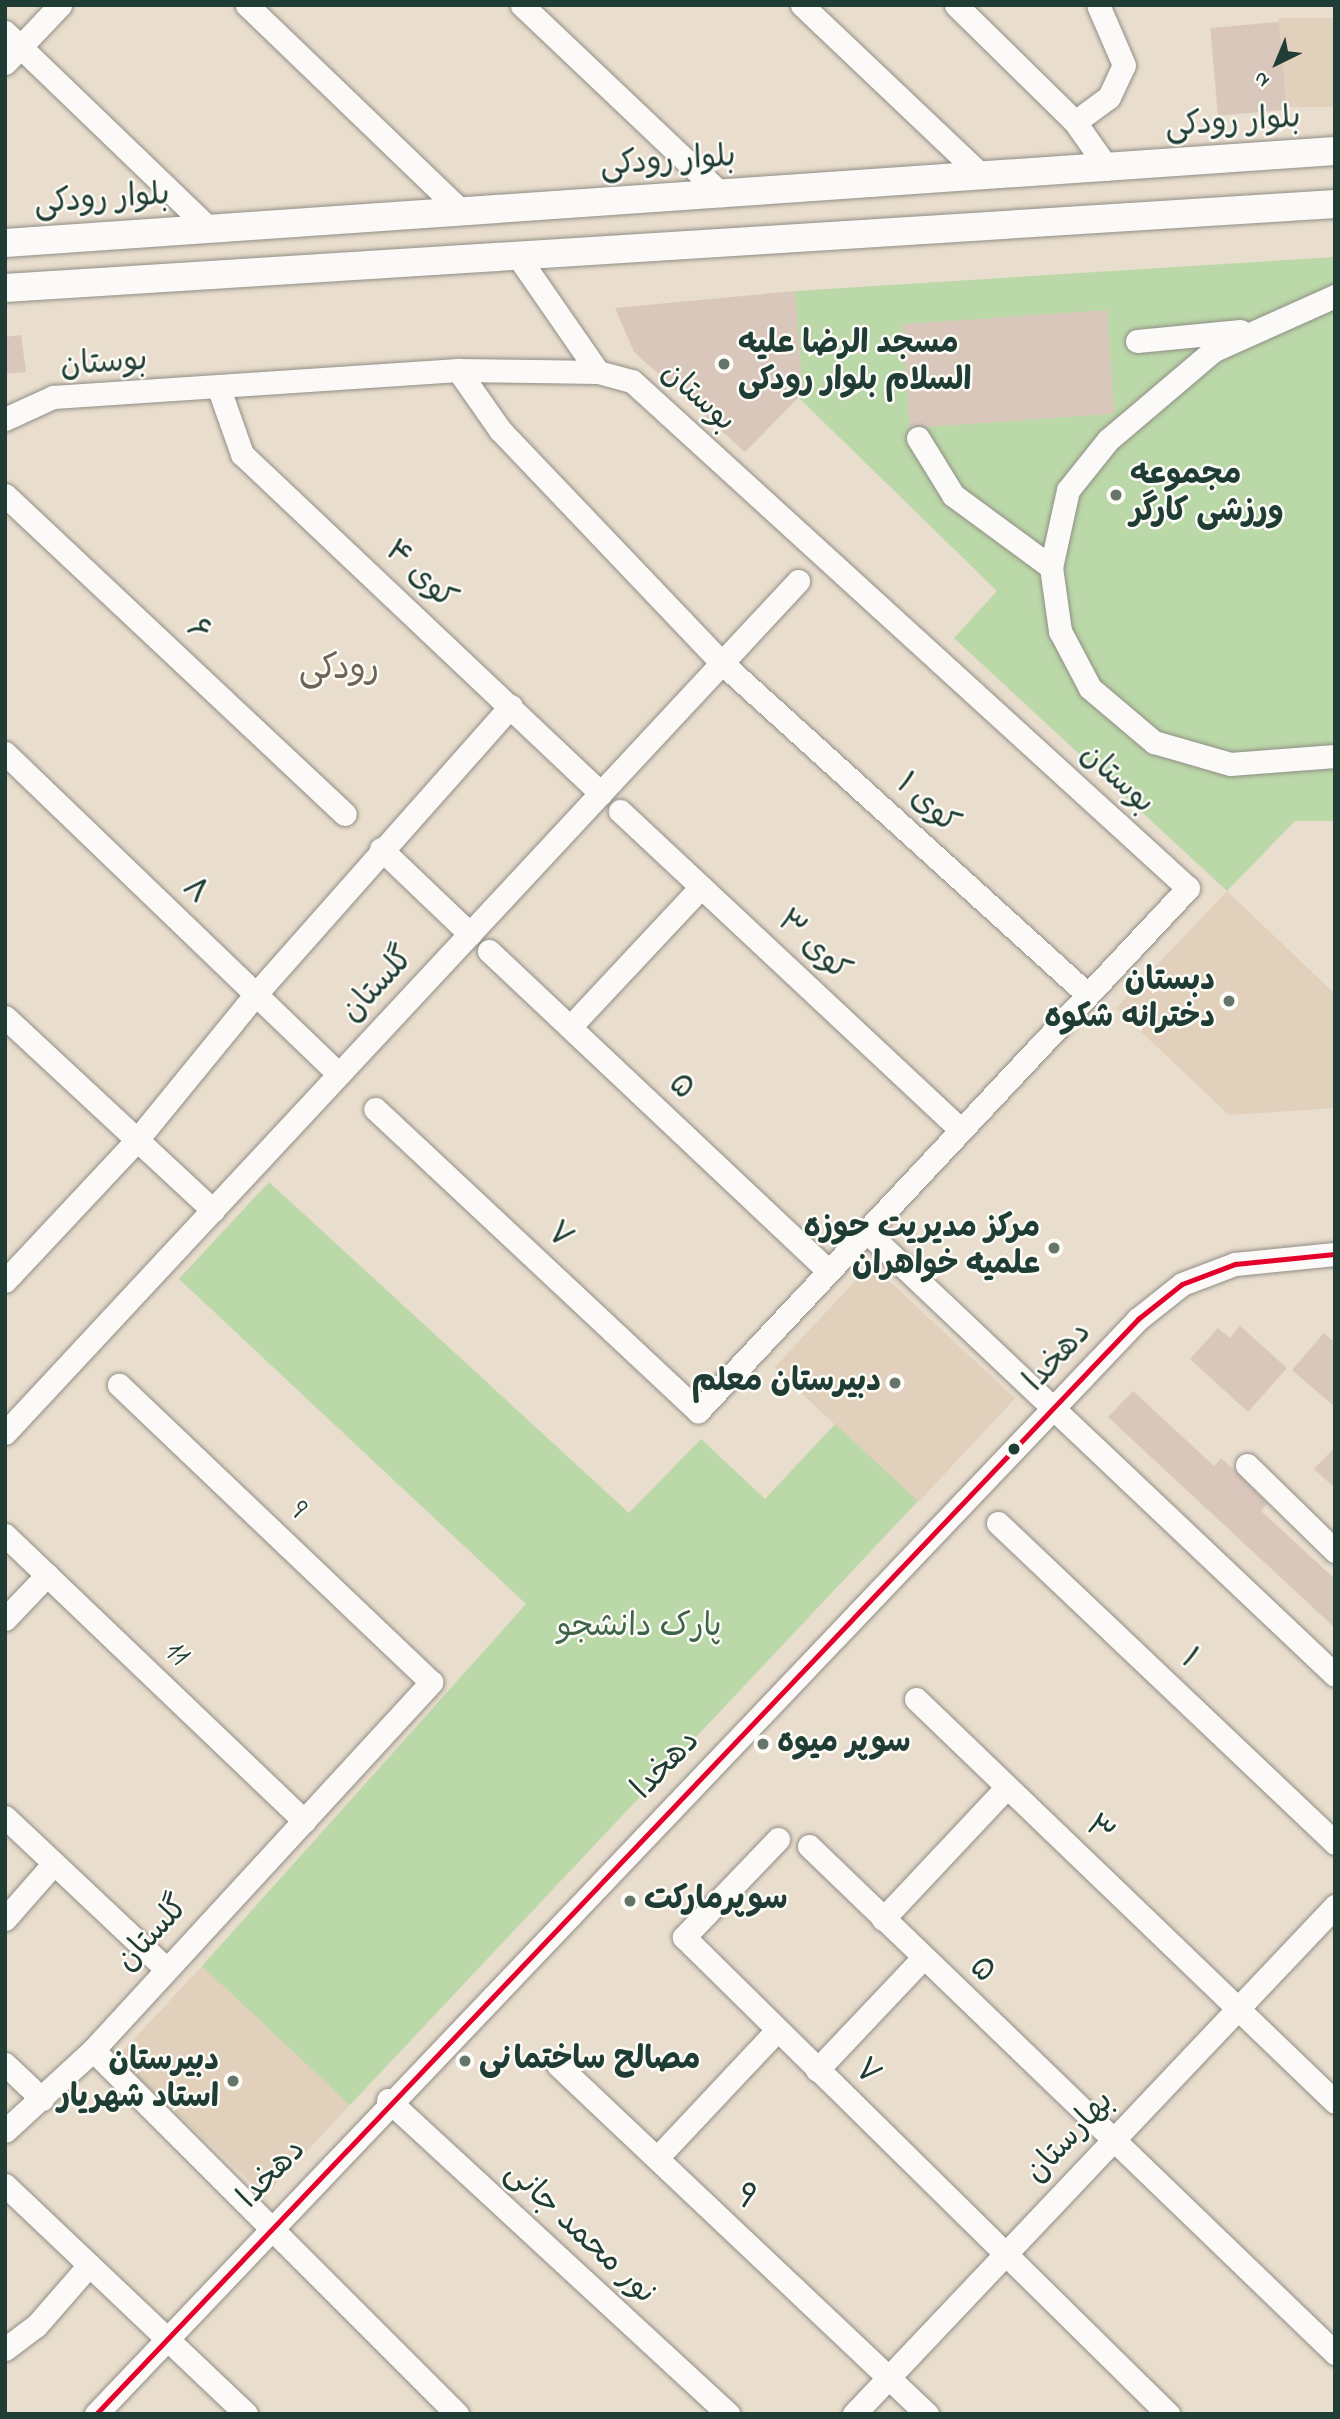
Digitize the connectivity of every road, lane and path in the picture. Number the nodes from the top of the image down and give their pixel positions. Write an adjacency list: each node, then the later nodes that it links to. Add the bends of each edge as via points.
1 (60, 5): 7 (street)
2 (247, 5): 14 (street)
3 (522, 5): 12 (street)
4 (802, 5): 11 (street)
5 (956, 5): 8 (street)
6 (1098, 5): 8 (street, via 1124,65 1109,97)
7 (10, 47): 15 (street)
8 (1075, 122): 10 (street)
9 (1335, 151): 10 (main road, بلوار رودکی)
10 (1108, 169): 11 (main road, بلوار رودکی)
11 (983, 177): 12 (main road, بلوار رودکی)
12 (722, 195): 14 (main road, بلوار رودکی)
13 (1335, 204): 17 (main road)
14 (462, 212): 15 (main road, بلوار رودکی)
15 (210, 229): 16 (main road, بلوار رودکی)
16 (5, 243)
17 (517, 255): 18 (main road); 23 (street)
18 (5, 288)
19 (1335, 296): 20 (street)
20 (1248, 331): 21 (street); 28 (street, via 1214,350 1108,440 1068,490)
21 (1137, 341)
22 (458, 370): 23 (street, بوستان); 24 (street, بوستان); 30 (street, کوی ۱, via 500,430)
23 (598, 372): 42 (street, بوستان, via 632,381 1188,888)
24 (219, 389): 25 (street, بوستان, via 53,397); 31 (street, کوی ۴, via 242,454)
25 (5, 419)
26 (918, 438): 28 (street, via 953,495)
27 (5, 495): 36 (street, ۶)
28 (1051, 567): 33 (street, via 1060,631 1090,688 1154,742 1230,764)
29 (798, 581): 30 (street, گلستان)
30 (722, 663): 34 (street, گلستان); 42 (street, کوی ۱)
31 (511, 706): 34 (street, کوی ۴); 37 (street)
32 (5, 753): 41 (street, ۸)
33 (1335, 756)
34 (601, 793): 39 (street, گلستان)
35 (620, 811): 38 (street, کوی ۳)
36 (345, 814)
37 (382, 849): 39 (street); 41 (street)
38 (701, 887): 44 (street); 47 (street, کوی ۳)
39 (470, 934): 45 (street, گلستان)
40 (489, 951): 44 (street, ۵)
41 (255, 995): 45 (street, ۸); 48 (street)
42 (1088, 995): 47 (street)
43 (5, 1017): 48 (street)
44 (570, 1027): 52 (street, ۵)
45 (339, 1074): 49 (street, گلستان)
46 (375, 1109): 52 (street, ۷, via 698,1411)
47 (961, 1130): 50 (street)
48 (136, 1141): 49 (street); 53 (street)
49 (213, 1210): 56 (street, گلستان)
50 (866, 1231): 52 (street); 55 (street)
51 (1335, 1254): 55 (street, دهخدا, via 1235,1264 1182,1284 1138,1319)
52 (829, 1271)
53 (7, 1278)
54 (119, 1385): 64 (street, 9)
55 (1054, 1410): 63 (street); 85 (street, دهخدا)
56 (5, 1433)
57 (1247, 1465): 60 (street)
58 (999, 1523): 70 (street, ۱)
59 (5, 1535): 61 (street, 11)
60 (1335, 1551)
61 (47, 1575): 62 (street); 68 (street, 11)
62 (5, 1619)
63 (1335, 1675)
64 (431, 1682): 68 (street, گلستان)
65 (916, 1699): 66 (street, ۳)
66 (1007, 1787): 75 (street); 78 (street, ۳)
67 (5, 1817): 72 (street)
68 (303, 1821): 77 (street, گلستان)
69 (778, 1839): 79 (street, ۷, via 684,1937)
70 (1335, 1843)
71 (809, 1846): 75 (street, ۵)
72 (54, 1863): 74 (street); 77 (street)
73 (1335, 1906): 78 (street, بهارستان)
74 (5, 1919)
75 (883, 1919): 76 (street, ۵)
76 (923, 1958): 83 (street); 88 (street, ۵)
77 (165, 1968): 80 (street, گلستان)
78 (1237, 2007): 86 (street, ۳); 88 (street, بهارستان)
79 (777, 2030): 83 (street, ۷); 89 (street)
80 (93, 2050): 84 (street); 91 (street)
81 (5, 2064): 84 (street)
82 (558, 2065): 89 (street, ۹)
83 (817, 2070): 92 (street, ۷)
84 (42, 2099): 87 (street)
85 (388, 2101): 91 (street, دهخدا); 101 (street, نور محمد جانی)
86 (1335, 2102)
87 (5, 2131)
88 (1111, 2141): 92 (street, بهارستان); 96 (street)
89 (657, 2158): 97 (street, ۹)
90 (5, 2185): 93 (street)
91 (270, 2224): 94 (street, دهخدا); 100 (street)
92 (1003, 2254): 97 (street, بهارستان); 104 (street)
93 (89, 2265): 94 (street); 95 (street, via 36,2326)
94 (165, 2338): 98 (street, دهخدا); 99 (street)
95 (5, 2349)
96 (1335, 2353)
97 (887, 2376): 102 (street, بهارستان); 103 (street, ۹)
98 (96, 2414)
99 (246, 2414)
100 (457, 2414)
101 (728, 2414)
102 (854, 2414)
103 (927, 2414)
104 (1168, 2414)

